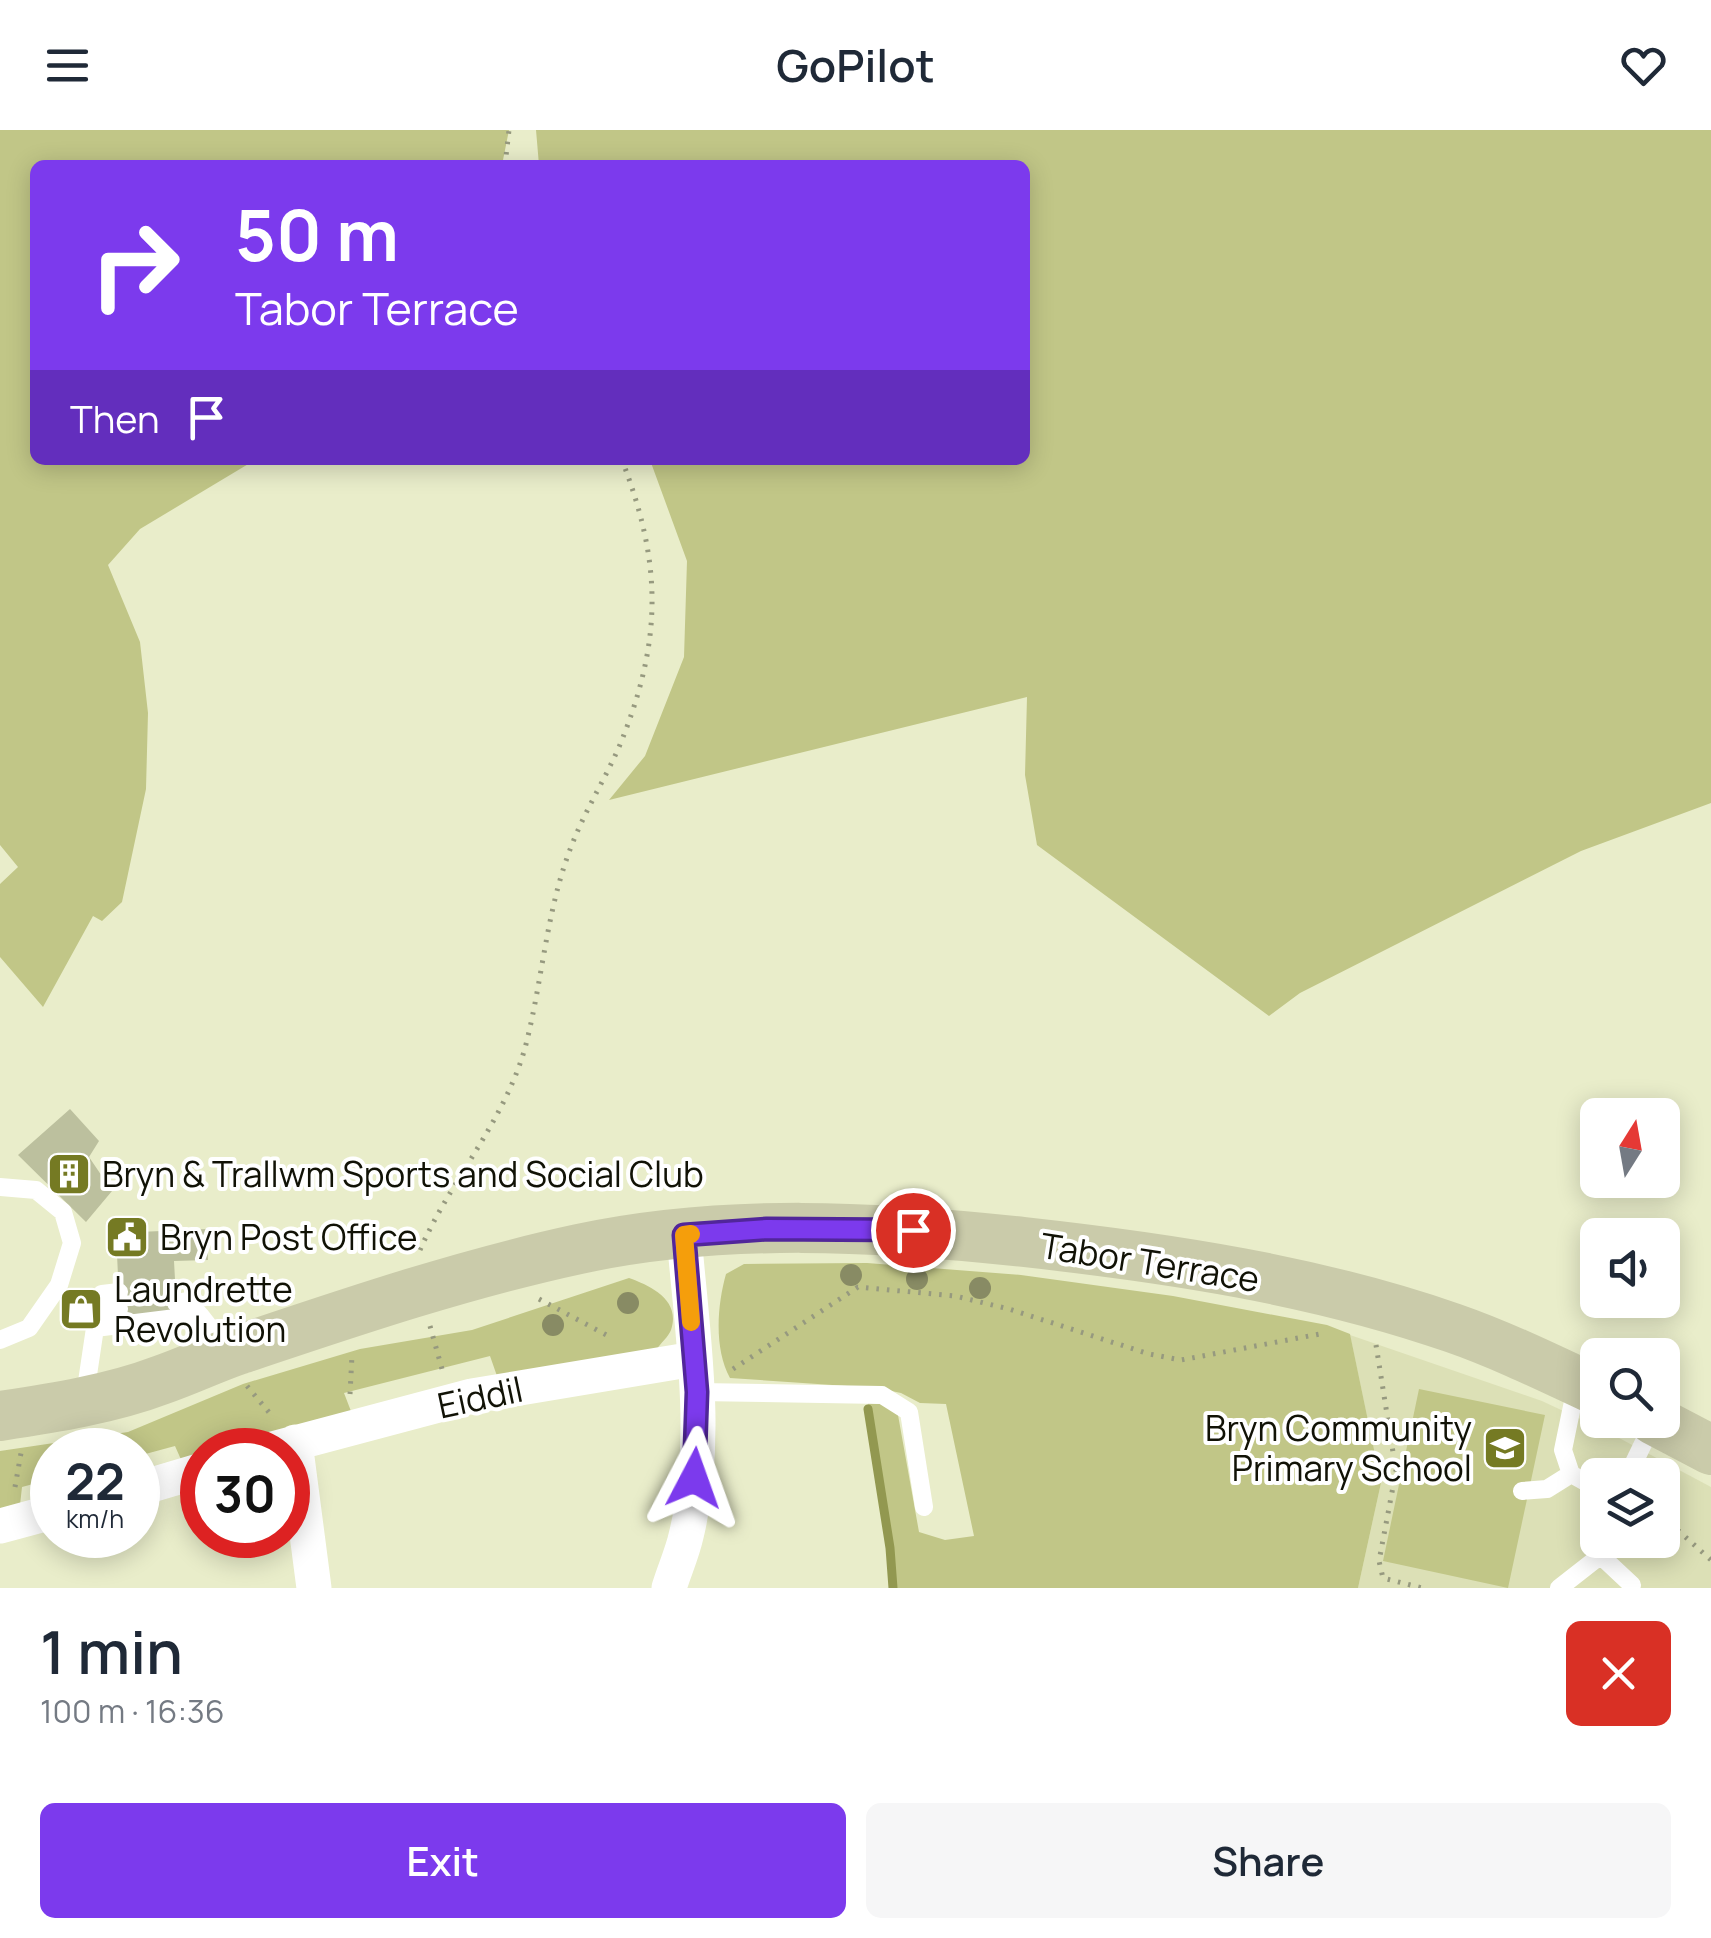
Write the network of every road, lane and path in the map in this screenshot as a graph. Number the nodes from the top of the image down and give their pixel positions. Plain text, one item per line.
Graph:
1 (509, 130) edge
2 (506, 160) edge
3 (624, 465) edge
4 (0, 1187) edge
5 (684, 1235) junction
6 (526, 1263) junction
7 (415, 1291) junction
8 (119, 1301) dead end
9 (1366, 1301) junction
10 (193, 1312) junction
11 (347, 1314) junction
12 (96, 1320) junction
13 (0, 1340) edge
14 (644, 1368) junction
15 (696, 1376) junction
16 (1580, 1383) edge
17 (84, 1400) junction
18 (451, 1402) junction
19 (1580, 1406) edge
20 (14, 1413) edge
21 (362, 1425) junction
22 (271, 1428) edge
23 (1680, 1434) edge
24 (310, 1439) edge
25 (1711, 1450) edge
26 (1571, 1474) junction
27 (1580, 1479) edge
28 (1522, 1491) dead end
29 (924, 1507) dead end
30 (30, 1518) edge
31 (4, 1525) edge
32 (1680, 1532) edge
33 (307, 1558) edge
34 (1597, 1558) edge
35 (1602, 1558) edge
36 (1711, 1560) edge
37 (1632, 1585) dead end
38 (314, 1588) edge
39 (669, 1588) edge
40 (1422, 1588) edge
41 (1559, 1588) edge

1 - 2 path
3 - 7 path
4 - 13 lane
5 - 6 main road, Tabor Terrace
5 - 9 main road, Tabor Terrace
5 - 15 street
6 - 7 main road, Tabor Terrace
6 - 14 path
7 - 11 main road, Tabor Terrace
7 - 18 path
8 - 12 lane
9 - 15 path
9 - 16 main road, Tabor Terrace
9 - 40 path
10 - 11 main road, Tabor Terrace
10 - 12 lane
10 - 17 main road, Tabor Terrace
10 - 22 path
11 - 21 path
12 - 17 lane
14 - 15 street, Eiddil
14 - 18 street, Eiddil
15 - 29 lane
15 - 39 street
17 - 20 main road, Tabor Terrace
18 - 21 street, Eiddil
19 - 26 lane
20 - 31 path
21 - 24 street, Eiddil
23 - 25 main road
26 - 27 lane
26 - 28 lane
30 - 31 street
32 - 36 path
33 - 38 street
34 - 41 lane
35 - 37 lane

